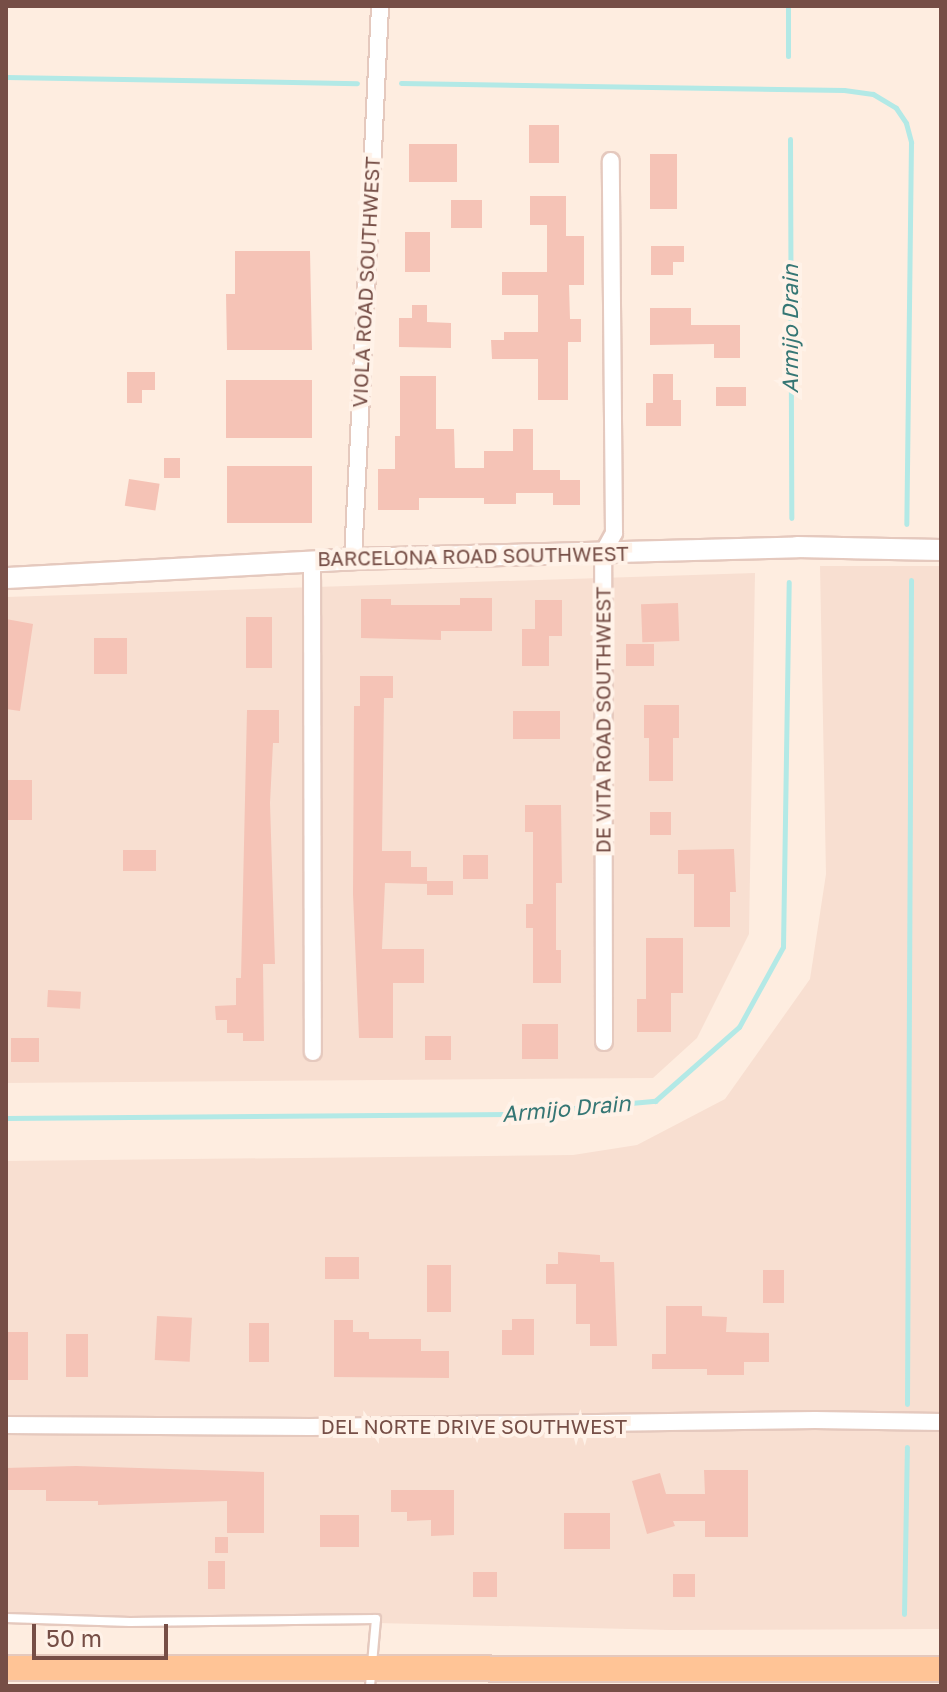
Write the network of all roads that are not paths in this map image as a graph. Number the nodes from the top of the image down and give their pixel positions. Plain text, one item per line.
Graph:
1 (380, 6) edge
2 (611, 161) dead end
3 (941, 550) edge
4 (603, 553) junction
5 (353, 559) junction
6 (312, 560) junction
7 (6, 578) edge
8 (604, 1042) dead end
9 (313, 1052) dead end
10 (941, 1422) edge
11 (6, 1425) edge
12 (6, 1618) edge
13 (6, 1668) edge
14 (941, 1669) edge
15 (370, 1678) edge

1 - 5 street, VIOLA ROAD SOUTHWEST
2 - 4 street, DE VITA ROAD SOUTHWEST
3 - 4 street, BARCELONA ROAD SOUTHWEST
4 - 5 street, BARCELONA ROAD SOUTHWEST
4 - 8 street, DE VITA ROAD SOUTHWEST
5 - 6 street, BARCELONA ROAD SOUTHWEST
6 - 7 street, BARCELONA ROAD SOUTHWEST
6 - 9 street
10 - 11 street, DEL NORTE DRIVE SOUTHWEST
12 - 15 lane
13 - 15 main road
14 - 15 main road

